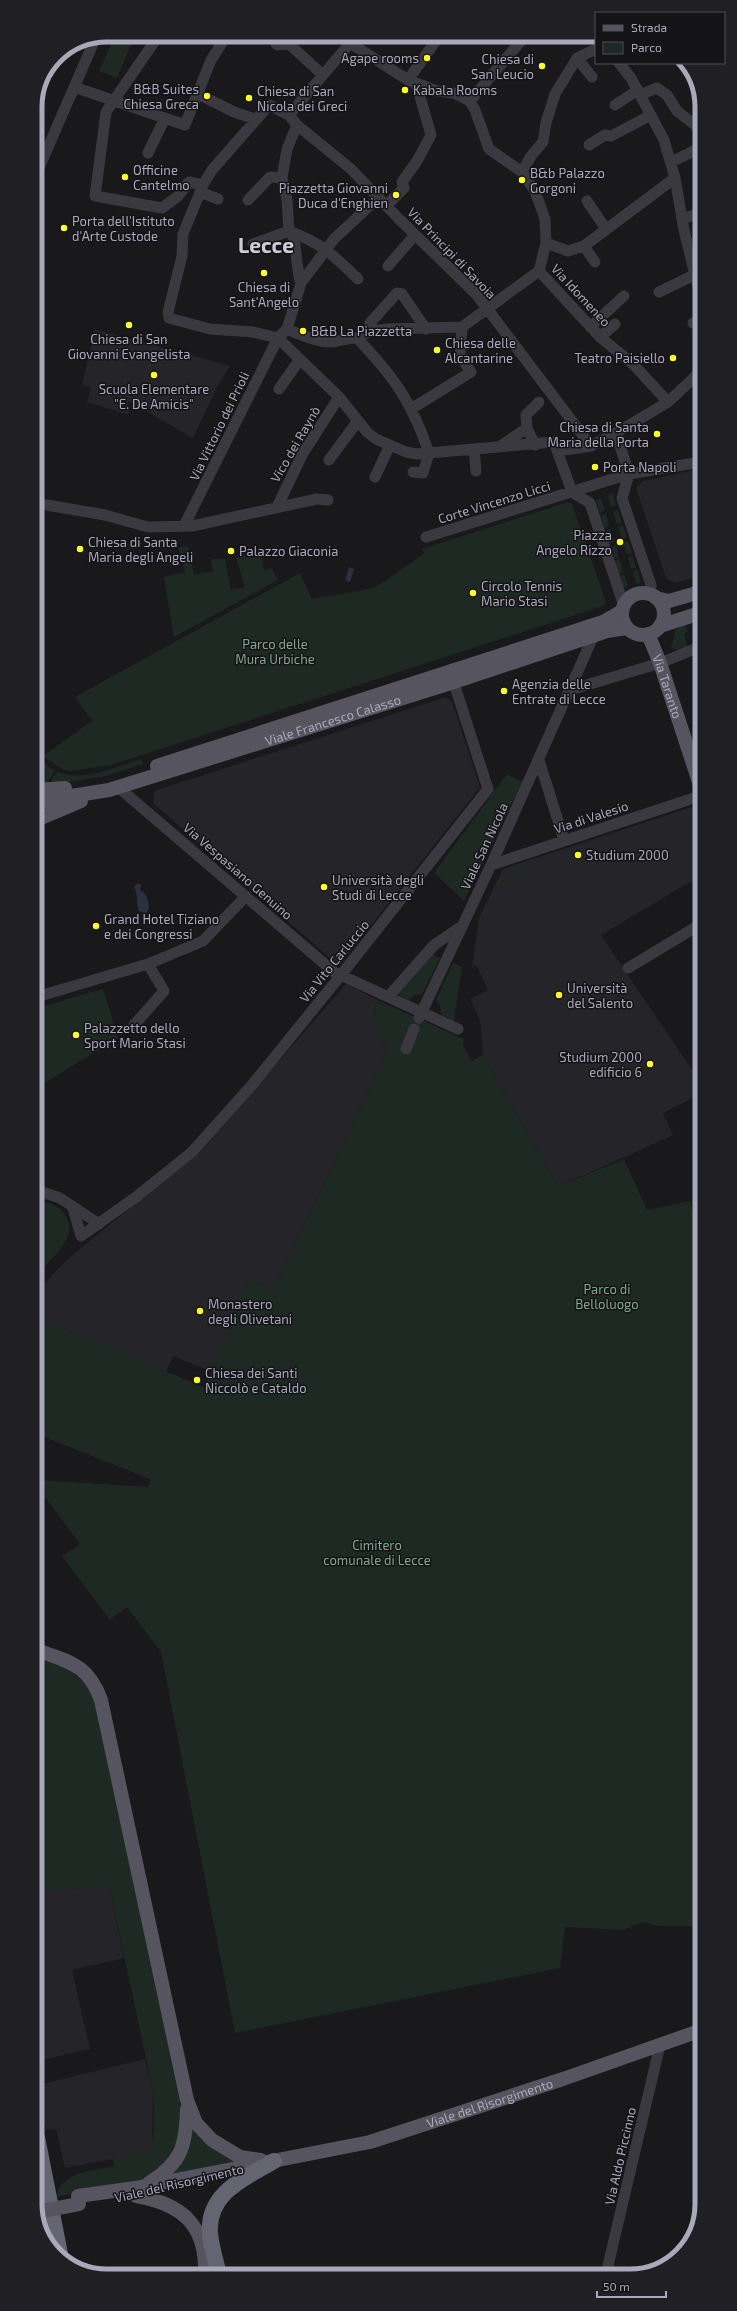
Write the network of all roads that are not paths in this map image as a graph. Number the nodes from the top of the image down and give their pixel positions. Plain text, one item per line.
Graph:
1 (154, 42) edge
2 (223, 42) edge
3 (275, 42) dead end
4 (284, 42) edge
5 (290, 42) edge
6 (351, 42) edge
7 (358, 42) edge
8 (436, 42) edge
9 (520, 42) edge
10 (93, 44) edge
11 (595, 49) edge
12 (577, 58) junction
13 (620, 64) edge
14 (323, 75) junction
15 (592, 77) dead end
16 (412, 81) junction
17 (74, 87) junction
18 (196, 93) junction
19 (639, 93) junction
20 (113, 101) junction
21 (470, 101) junction
22 (615, 105) dead end
23 (289, 115) junction
24 (651, 115) junction
25 (165, 118) junction
26 (254, 122) junction
27 (297, 125) junction
28 (695, 125) edge
29 (589, 145) dead end
30 (695, 150) edge
31 (148, 153) dead end
32 (42, 161) edge
33 (671, 162) junction
34 (522, 172) junction
35 (282, 178) junction
36 (675, 178) junction
37 (199, 193) junction
38 (379, 197) junction
39 (218, 199) dead end
40 (248, 200) dead end
41 (587, 201) dead end
42 (386, 206) junction
43 (695, 215) edge
44 (682, 219) junction
45 (606, 229) junction
46 (289, 232) junction
47 (416, 235) junction
48 (546, 243) junction
49 (254, 244) dead end
50 (584, 246) junction
51 (326, 249) junction
52 (595, 262) dead end
53 (388, 266) dead end
54 (539, 271) junction
55 (694, 275) junction
56 (695, 278) edge
57 (358, 279) dead end
58 (301, 283) junction
59 (659, 292) dead end
60 (624, 296) dead end
61 (487, 308) junction
62 (615, 324) dead end
63 (462, 327) junction
64 (590, 327) junction
65 (287, 329) junction
66 (426, 329) junction
67 (370, 331) junction
68 (600, 337) junction
69 (278, 338) junction
70 (358, 338) junction
71 (300, 359) junction
72 (695, 377) edge
73 (279, 389) dead end
74 (339, 397) junction
75 (539, 402) dead end
76 (668, 402) junction
77 (411, 409) junction
78 (357, 422) junction
79 (527, 428) junction
80 (616, 433) junction
81 (390, 445) junction
82 (535, 445) junction
83 (591, 446) junction
84 (498, 447) junction
85 (474, 449) junction
86 (558, 451) junction
87 (429, 453) junction
88 (329, 460) dead end
89 (695, 463) edge
90 (476, 471) dead end
91 (413, 472) dead end
92 (629, 474) junction
93 (375, 477) dead end
94 (601, 483) junction
95 (572, 492) junction
96 (622, 498) junction
97 (328, 500) dead end
98 (590, 503) junction
99 (42, 504) edge
100 (277, 507) junction
101 (184, 526) junction
102 (426, 538) dead end
103 (695, 593) edge
104 (653, 596) junction
105 (623, 608) junction
106 (695, 615) edge
107 (660, 626) junction
108 (627, 628) junction
109 (648, 634) junction
110 (594, 636) junction
111 (695, 649) edge
112 (660, 663) junction
113 (452, 677) junction
114 (570, 690) junction
115 (539, 760) junction
116 (695, 770) edge
117 (114, 789) junction
118 (42, 790) edge
119 (695, 798) edge
120 (42, 802) edge
121 (42, 817) edge
122 (564, 840) junction
123 (491, 865) junction
124 (246, 896) junction
125 (462, 926) junction
126 (695, 927) edge
127 (148, 964) junction
128 (628, 968) dead end
129 (341, 975) junction
130 (42, 995) edge
131 (388, 997) junction
132 (418, 1020) junction
133 (134, 1025) dead end
134 (458, 1029) dead end
135 (406, 1048) dead end
136 (42, 1195) edge
137 (73, 1208) junction
138 (99, 1224) junction
139 (42, 1654) edge
140 (695, 2032) edge
141 (660, 2045) junction
142 (187, 2100) junction
143 (274, 2161) junction
144 (42, 2182) edge
145 (135, 2192) junction
146 (79, 2200) junction
147 (42, 2203) edge
148 (43, 2210) edge
149 (47, 2226) edge
150 (53, 2240) edge
151 (56, 2245) edge
152 (205, 2269) edge
153 (218, 2269) edge
154 (607, 2269) edge

1 - 20 street
2 - 18 street
3 - 4 street
5 - 14 street
6 - 14 street
7 - 16 street
8 - 16 street
9 - 21 street
10 - 17 street
11 - 12 street
12 - 15 street
12 - 34 street
13 - 19 street
14 - 23 street
16 - 21 street
16 - 42 street
17 - 20 street
17 - 32 street
18 - 25 street
18 - 26 street
19 - 22 street
19 - 24 street
19 - 28 street
20 - 25 street
20 - 37 street
21 - 34 street, Via Idomeneo
23 - 26 street
23 - 27 street, Via Principi di Savoia
24 - 29 street
24 - 33 street
25 - 31 street
26 - 37 street
27 - 35 street
27 - 38 street, Via Principi di Savoia
30 - 33 street
33 - 36 street
34 - 48 street, Via Idomeneo
35 - 40 street
35 - 46 street
36 - 44 street
36 - 45 street
37 - 39 street
37 - 69 street
38 - 42 street, Via Principi di Savoia
38 - 51 street
41 - 45 street
42 - 47 street, Via Principi di Savoia
43 - 44 street
44 - 55 street
45 - 50 street
46 - 49 street
46 - 51 street
46 - 58 street
47 - 53 street
47 - 61 street, Via Principi di Savoia
48 - 50 street
48 - 54 street, Via Idomeneo
50 - 52 street
51 - 57 street
51 - 58 street
54 - 61 street
54 - 64 street, Via Idomeneo
55 - 56 street
55 - 59 street
58 - 65 street
60 - 64 street
61 - 63 street
61 - 83 street, Via Principi di Savoia
62 - 68 street
63 - 66 street
63 - 77 street
64 - 68 street, Via Idomeneo
65 - 69 street, Via Vittorio dei Prioli
65 - 70 street
66 - 67 street
66 - 67 street
67 - 70 street
68 - 76 street, Via Idomeneo
69 - 71 street
69 - 101 street, Via Vittorio dei Prioli
70 - 77 street
71 - 73 street
71 - 74 street
72 - 76 street
74 - 78 street
74 - 100 street, Vico dei Raynò
75 - 79 street
76 - 80 street
77 - 87 street
78 - 81 street
78 - 88 street
79 - 82 street
79 - 84 street
80 - 83 street
80 - 92 street
81 - 87 street
81 - 93 street
82 - 84 street
82 - 86 street
83 - 86 street
84 - 85 street
85 - 87 street
85 - 90 street
86 - 95 street
87 - 91 street
89 - 92 street
92 - 94 street
92 - 96 street
94 - 95 street
94 - 96 street
94 - 98 street
95 - 98 street
95 - 102 street, Corte Vincenzo Licci
96 - 104 street
97 - 100 street
98 - 105 street
99 - 101 street
100 - 101 street
103 - 104 main road
104 - 105 main road
104 - 107 main road
105 - 108 main road
105 - 113 main road, Viale Francesco Calasso
106 - 107 main road
107 - 109 main road
108 - 109 main road
108 - 110 main road, Viale Francesco Calasso
109 - 112 main road, Via Taranto
110 - 113 main road, Viale Francesco Calasso
110 - 114 street, Viale San Nicola
111 - 112 street
112 - 114 street
112 - 116 main road, Via Taranto
113 - 117 main road, Viale Francesco Calasso
113 - 118 main road, Viale Francesco Calasso
113 - 129 street, Via Vito Carluccio
114 - 115 street, Viale San Nicola
115 - 122 street
115 - 123 street, Viale San Nicola
117 - 120 main road, Viale Francesco Calasso
117 - 121 main road
117 - 124 street, Via Vespasiano Genuino
119 - 122 street, Via di Valesio
122 - 123 street, Via di Valesio
123 - 125 street, Viale San Nicola
124 - 127 street
124 - 129 street, Via Vespasiano Genuino
125 - 131 street
125 - 132 street, Viale San Nicola
126 - 128 street
127 - 130 street
127 - 133 street
129 - 131 street
129 - 138 street, Via Vito Carluccio
131 - 132 street
132 - 134 street
132 - 135 street, Viale San Nicola
136 - 137 street
137 - 138 street
137 - 138 street, Via Vito Carluccio
139 - 142 main road
140 - 141 main road, Viale del Risorgimento
141 - 143 main road, Viale del Risorgimento
141 - 154 street, Via Aldo Piccinno
142 - 143 main road
142 - 145 main road
143 - 145 main road, Viale del Risorgimento
143 - 153 highway
144 - 149 highway
145 - 146 main road, Viale del Risorgimento
145 - 152 main road
146 - 147 main road, Viale del Risorgimento
146 - 148 main road, Viale del Risorgimento, bridge
149 - 150 highway
149 - 151 main road

